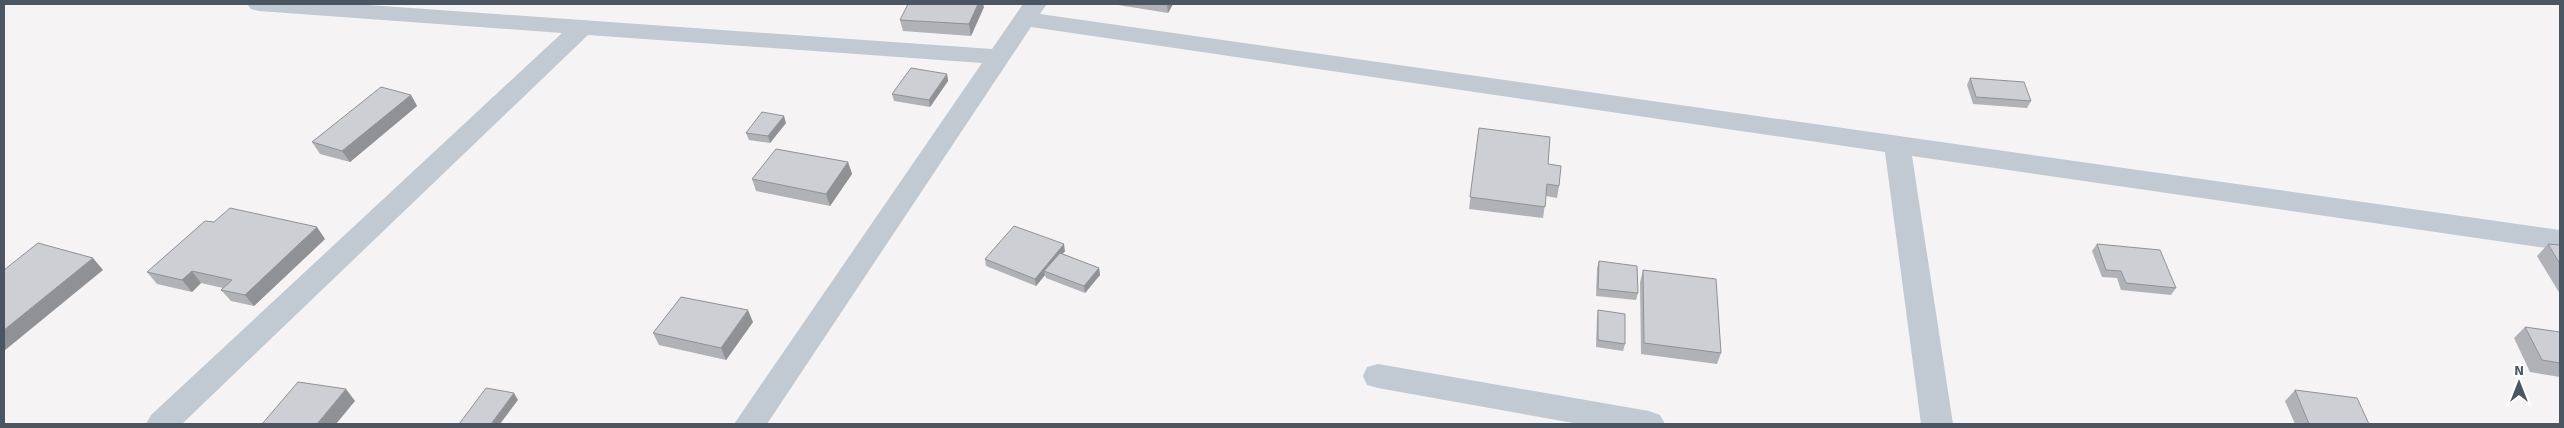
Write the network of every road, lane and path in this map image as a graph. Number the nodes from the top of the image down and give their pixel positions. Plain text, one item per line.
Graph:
1 (259, 4) edge
2 (1030, 11) edge
3 (582, 27) junction
4 (1000, 58) junction
5 (1897, 146) junction
6 (2560, 240) edge
7 (1378, 376) dead end
8 (162, 424) edge
9 (750, 424) edge
10 (1649, 424) edge
11 (1937, 424) edge

1 - 3 street
2 - 4 street
2 - 5 street
3 - 4 street
3 - 8 street
4 - 9 street
5 - 6 street
5 - 11 street
7 - 10 street

